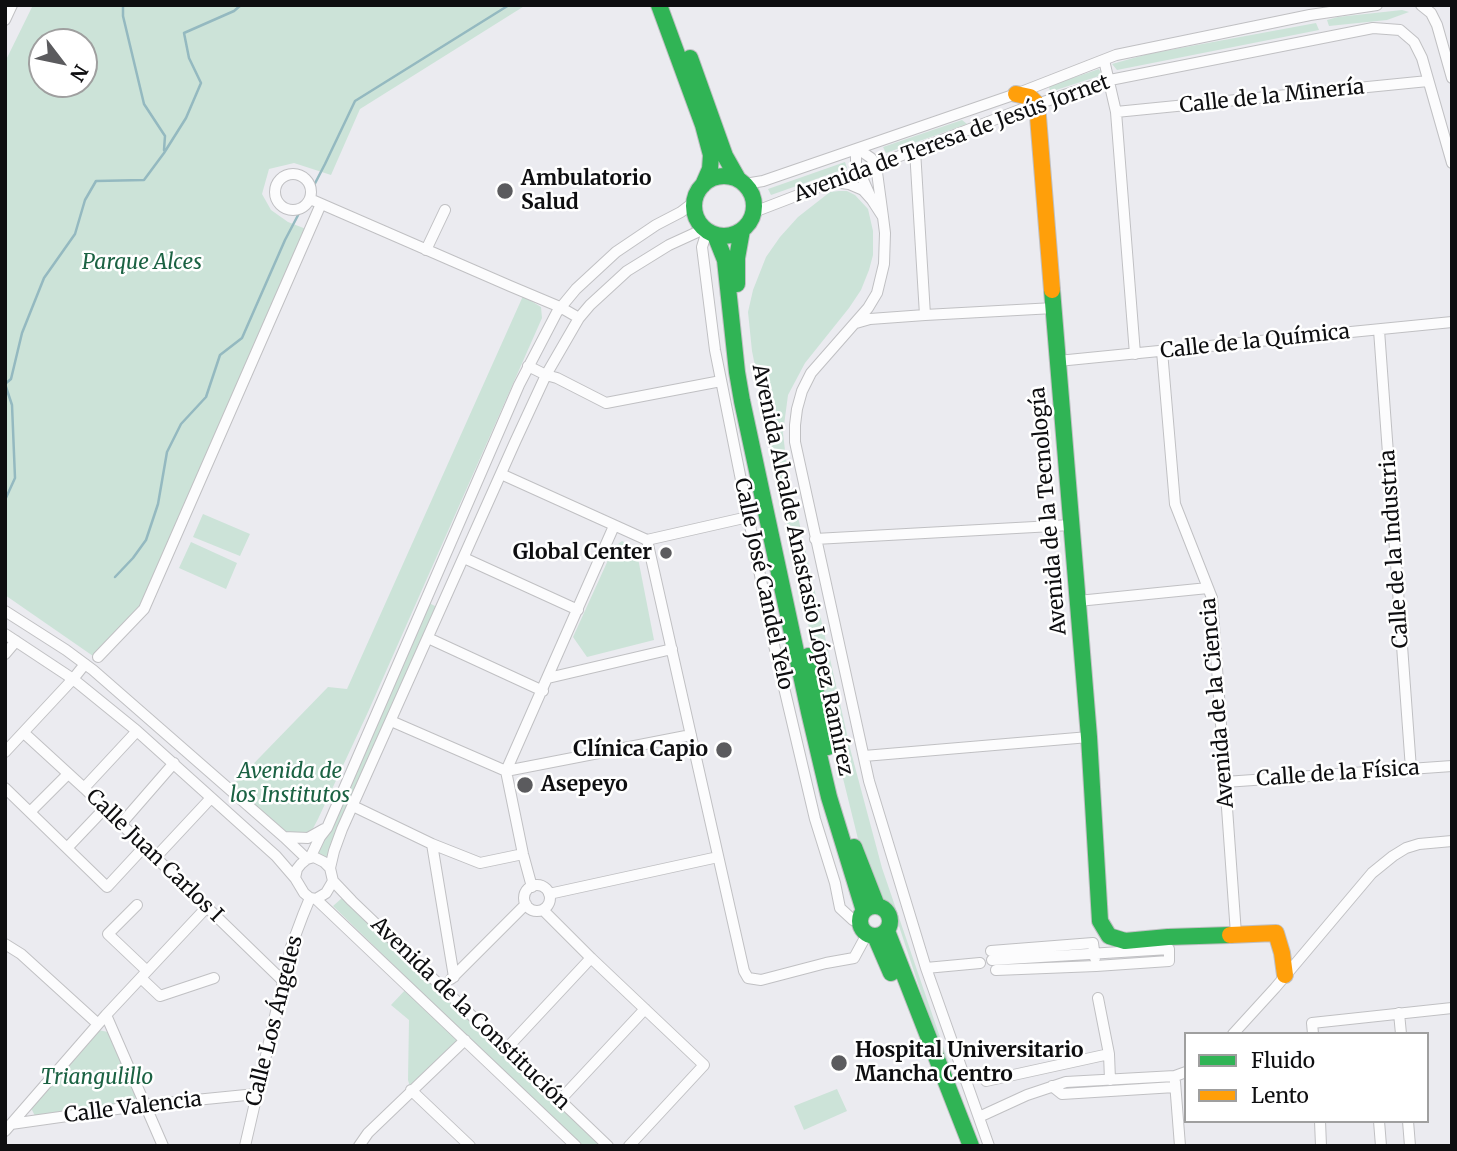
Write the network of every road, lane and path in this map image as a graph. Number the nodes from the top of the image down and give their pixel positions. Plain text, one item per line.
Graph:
1 (12, 5) edge
2 (659, 5) edge
3 (670, 5) edge
4 (1377, 5) edge
5 (1421, 5) edge
6 (5, 20) edge
7 (1104, 60) junction
8 (1452, 78) edge
9 (1110, 80) junction
10 (1428, 81) junction
11 (1016, 94) junction
12 (1037, 104) junction
13 (1116, 112) junction
14 (858, 149) junction
15 (915, 150) junction
16 (1452, 163) edge
17 (876, 165) junction
18 (860, 171) junction
19 (741, 181) junction
20 (831, 182) junction
21 (703, 184) junction
22 (872, 200) junction
23 (694, 202) junction
24 (445, 210) dead end
25 (754, 212) junction
26 (883, 217) junction
27 (743, 230) junction
28 (709, 232) junction
29 (426, 250) junction
30 (561, 307) junction
31 (1054, 308) junction
32 (925, 315) junction
33 (579, 318) junction
34 (1452, 322) edge
35 (856, 323) junction
36 (1379, 330) junction
37 (1163, 351) junction
38 (1135, 354) junction
39 (1058, 361) junction
40 (528, 366) junction
41 (546, 375) junction
42 (720, 381) junction
43 (501, 474) junction
44 (748, 517) junction
45 (1071, 525) junction
46 (614, 526) junction
47 (815, 539) junction
48 (647, 540) junction
49 (464, 558) junction
50 (1208, 588) junction
51 (425, 601) junction
52 (1077, 601) junction
53 (441, 609) junction
54 (578, 610) junction
55 (5, 611) edge
56 (5, 634) edge
57 (428, 638) junction
58 (16, 641) junction
59 (671, 649) junction
60 (5, 654) edge
61 (98, 657) dead end
62 (85, 664) junction
63 (548, 678) junction
64 (74, 679) junction
65 (543, 691) junction
66 (391, 721) junction
67 (137, 731) junction
68 (24, 733) junction
69 (691, 735) junction
70 (1088, 737) junction
71 (5, 752) edge
72 (864, 756) junction
73 (174, 763) junction
74 (1452, 766) edge
75 (1411, 769) junction
76 (506, 771) junction
77 (68, 774) junction
78 (1225, 782) junction
79 (5, 788) edge
80 (84, 788) junction
81 (211, 798) junction
82 (353, 806) junction
83 (105, 808) junction
84 (30, 812) junction
85 (121, 824) junction
86 (327, 828) junction
87 (284, 837) junction
88 (1452, 841) edge
89 (432, 844) junction
90 (144, 847) junction
91 (67, 848) junction
92 (523, 854) junction
93 (718, 857) junction
94 (155, 858) junction
95 (308, 858) junction
96 (330, 868) junction
97 (295, 878) junction
98 (333, 881) junction
99 (532, 887) junction
100 (549, 894) junction
101 (313, 898) junction
102 (526, 904) junction
103 (137, 905) dead end
104 (207, 907) junction
105 (543, 910) junction
106 (867, 911) junction
107 (876, 934) junction
108 (1236, 934) junction
109 (5, 944) edge
110 (1094, 953) junction
111 (591, 958) junction
112 (990, 961) junction
113 (1096, 966) junction
114 (926, 968) junction
115 (144, 974) junction
116 (1285, 975) junction
117 (454, 976) junction
118 (214, 978) dead end
119 (283, 981) junction
120 (443, 989) junction
121 (1098, 998) dead end
122 (1452, 1008) edge
123 (645, 1009) junction
124 (1399, 1013) junction
125 (106, 1015) junction
126 (98, 1024) junction
127 (1312, 1028) edge
128 (1235, 1032) edge
129 (1401, 1032) edge
130 (465, 1040) junction
131 (507, 1048) junction
132 (1109, 1054) junction
133 (1179, 1079) edge
134 (1110, 1080) junction
135 (986, 1081) dead end
136 (1052, 1086) junction
137 (411, 1090) junction
138 (256, 1094) junction
139 (561, 1100) junction
140 (145, 1105) junction
141 (979, 1117) junction
142 (1320, 1123) edge
143 (1379, 1123) edge
144 (1408, 1123) edge
145 (8, 1127) edge
146 (163, 1146) edge
147 (245, 1146) edge
148 (359, 1146) edge
149 (470, 1146) edge
150 (576, 1146) edge
151 (608, 1146) edge
152 (629, 1146) edge
153 (960, 1146) edge
154 (971, 1146) edge
155 (989, 1146) edge
156 (1180, 1146) edge
157 (1321, 1146) edge
158 (1381, 1146) edge
159 (1410, 1146) edge

1 - 6 street
2 - 21 street
3 - 19 street
4 - 7 street, Avenida de Teresa de Jesús Jornet
5 - 8 street
7 - 9 street
7 - 11 street, Avenida de Teresa de Jesús Jornet
9 - 10 street, Avenida de Teresa de Jesús Jornet
9 - 12 street, Avenida de Teresa de Jesús Jornet
9 - 13 street
10 - 13 street, Calle de la Minería
10 - 16 street
11 - 12 street
11 - 14 street, Avenida de Teresa de Jesús Jornet
12 - 15 street, Avenida de Teresa de Jesús Jornet
12 - 31 street, Avenida de la Tecnología
13 - 38 street
14 - 17 street
14 - 18 street
14 - 19 street, Avenida de Teresa de Jesús Jornet
15 - 17 street, Avenida de Teresa de Jesús Jornet
15 - 32 street
17 - 18 street, Avenida de Teresa de Jesús Jornet
17 - 26 street
18 - 20 street, Avenida de Teresa de Jesús Jornet
18 - 22 street
19 - 21 street
19 - 25 street
20 - 22 street
20 - 25 street, Avenida de Teresa de Jesús Jornet
21 - 23 street
22 - 26 street
23 - 28 street
23 - 30 street
24 - 29 street
25 - 27 street
26 - 35 street
27 - 28 street
27 - 106 street, Avenida Alcalde Anastasio López Ramírez
28 - 33 street
28 - 42 street, Calle José Candel Yelo
28 - 106 street, Avenida Alcalde Anastasio López Ramírez
29 - 30 street
29 - 61 street
30 - 33 street
30 - 40 street
31 - 32 street
31 - 39 street, Avenida de la Tecnología
32 - 35 street
33 - 41 street
34 - 36 street, Calle de la Química
35 - 47 street
36 - 37 street, Calle de la Química
36 - 75 street, Calle de la Industria
37 - 38 street, Calle de la Química
37 - 50 street, Avenida de la Ciencia
38 - 39 street, Calle de la Química
39 - 45 street, Avenida de la Tecnología
40 - 41 street
40 - 51 street
41 - 42 street
41 - 43 street
42 - 44 street, Calle José Candel Yelo
43 - 46 street
43 - 49 street
44 - 48 street
44 - 106 street, Calle José Candel Yelo
45 - 47 street
45 - 52 street, Avenida de la Tecnología
46 - 48 street
46 - 54 street
47 - 72 street
48 - 59 street
49 - 53 street
49 - 54 street
50 - 52 street
50 - 78 street, Avenida de la Ciencia
51 - 53 street
51 - 86 street
52 - 70 street, Avenida de la Tecnología
53 - 57 street
54 - 63 street
55 - 62 street
56 - 58 street
57 - 65 street
57 - 66 street
58 - 60 street
58 - 64 street
59 - 63 street
59 - 69 street
62 - 64 street
62 - 87 street
63 - 65 street
64 - 67 street
64 - 68 street
65 - 76 street
66 - 76 street
66 - 82 street
67 - 73 street
67 - 80 street
68 - 71 street
68 - 77 street, Calle Juan Carlos I
69 - 76 street
69 - 93 street
70 - 72 street
70 - 108 street, Avenida de la Tecnología
72 - 114 street
73 - 81 street
73 - 85 street
74 - 75 street, Calle de la Física
75 - 78 street, Calle de la Física
76 - 92 street
77 - 80 street, Calle Juan Carlos I
77 - 84 street
78 - 108 street, Avenida de la Ciencia
79 - 84 street
80 - 83 street, Calle Juan Carlos I
81 - 94 street
81 - 97 street
82 - 89 street
82 - 96 street
83 - 85 street, Calle Juan Carlos I
83 - 91 street
84 - 91 street
85 - 90 street, Calle Juan Carlos I
86 - 87 street
86 - 95 street
87 - 95 street
88 - 116 street
89 - 92 street
89 - 117 street
90 - 91 street
90 - 94 street, Calle Juan Carlos I
92 - 99 street
93 - 100 street
93 - 107 street
94 - 104 street, Calle Juan Carlos I
95 - 96 street
95 - 97 street
96 - 98 street
97 - 101 street
98 - 101 street
98 - 120 street, Avenida de la Constitución
99 - 100 street
99 - 102 street
100 - 105 street
101 - 119 street, Calle Los Ángeles
101 - 130 street, Avenida de la Constitución
102 - 105 street
102 - 117 street
103 - 115 street
104 - 115 street
104 - 119 street, Calle Juan Carlos I
105 - 111 street
106 - 107 street
106 - 107 street
107 - 153 street
107 - 154 street
108 - 116 street
109 - 126 street
110 - 112 street
110 - 113 street
110 - 113 street
111 - 123 street
111 - 131 street
112 - 113 street
112 - 114 street
114 - 141 street
115 - 118 street
115 - 125 street
116 - 128 street
117 - 120 street
119 - 138 street, Calle Los Ángeles
120 - 131 street, Avenida de la Constitución
121 - 132 street
122 - 124 street
123 - 139 street
123 - 152 street
124 - 127 street
124 - 129 street
125 - 126 street
125 - 140 street
126 - 145 street
130 - 137 street
130 - 150 street, Avenida de la Constitución
131 - 139 street, Avenida de la Constitución
132 - 134 street
132 - 135 street
133 - 134 street
133 - 136 street
133 - 156 street
134 - 136 street
136 - 141 street
137 - 148 street
137 - 149 street
138 - 140 street, Calle Valencia
138 - 147 street, Calle Los Ángeles
139 - 151 street, Avenida de la Constitución
140 - 145 street, Calle Valencia
140 - 146 street
141 - 155 street
142 - 157 street
143 - 158 street
144 - 159 street

